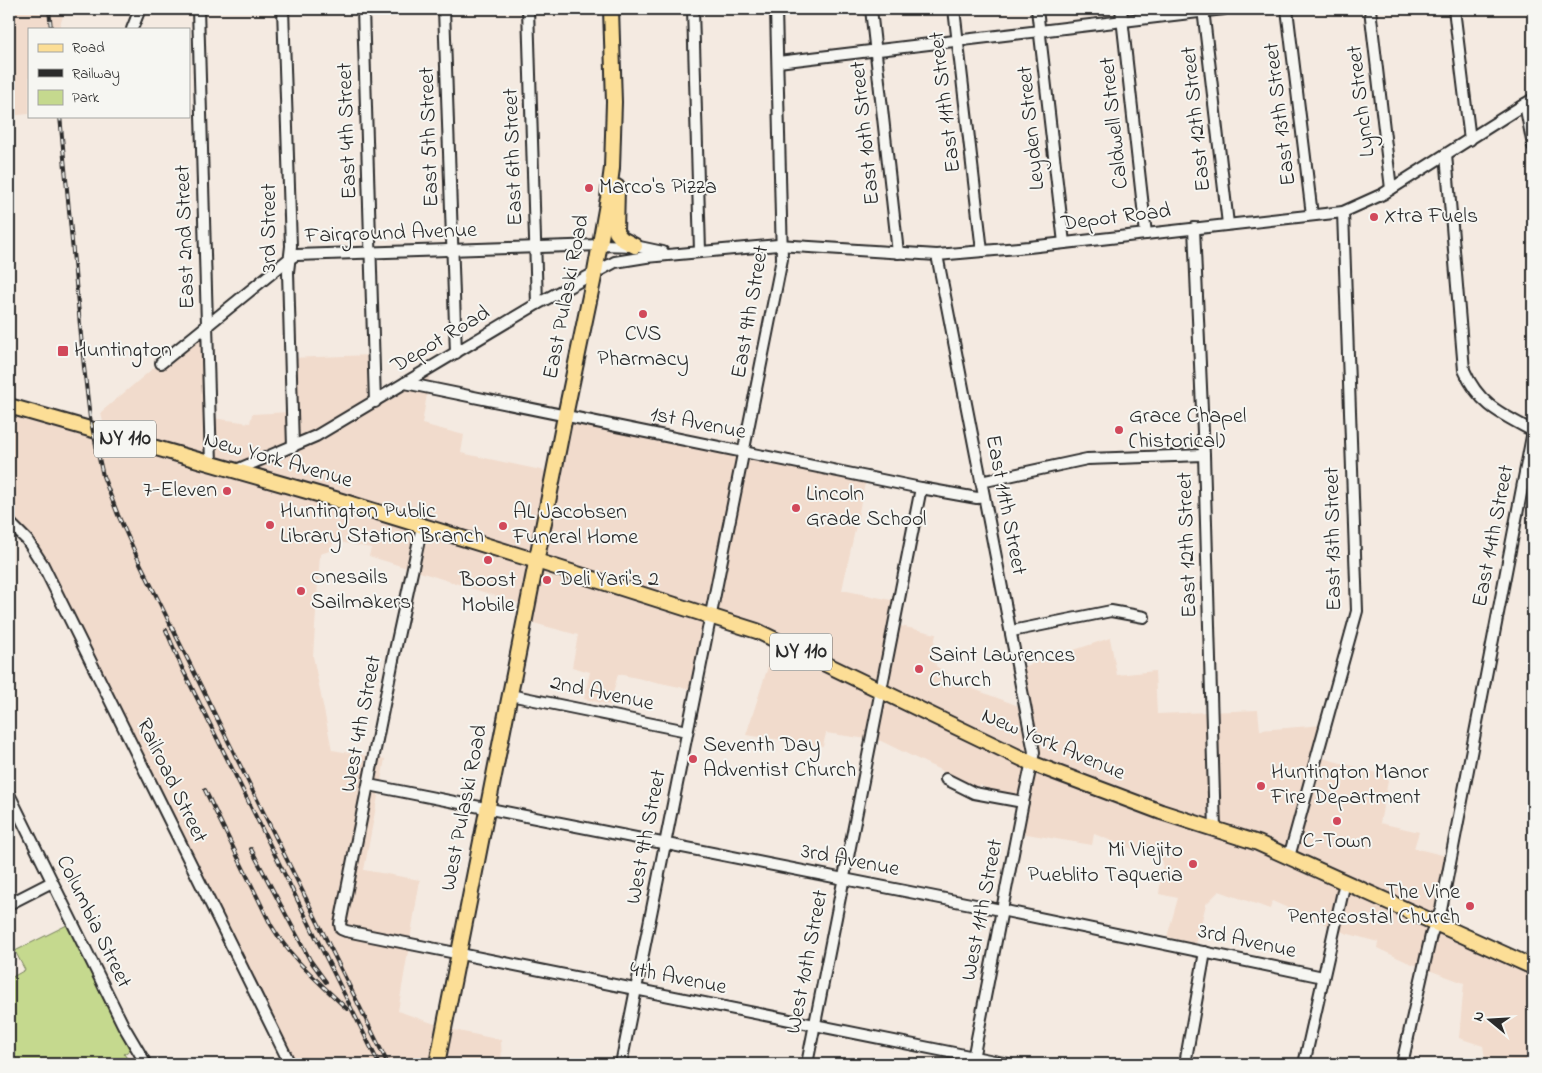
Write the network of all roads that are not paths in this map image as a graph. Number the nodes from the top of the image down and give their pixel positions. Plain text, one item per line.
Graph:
1 (140, 9) edge
2 (198, 9) edge
3 (283, 9) edge
4 (363, 9) edge
5 (444, 9) edge
6 (528, 9) edge
7 (611, 9) edge
8 (693, 9) edge
9 (776, 9) edge
10 (870, 9) edge
11 (954, 9) edge
12 (1037, 9) edge
13 (1121, 9) edge
14 (1224, 9) edge
15 (1287, 9) edge
16 (1370, 9) edge
17 (1454, 9) edge
18 (1204, 10) edge
19 (1123, 21) junction
20 (132, 28) edge
21 (1040, 31) junction
22 (958, 41) junction
23 (876, 51) junction
24 (778, 62) junction
25 (1529, 102) edge
26 (1470, 140) junction
27 (1533, 146) edge
28 (1446, 154) junction
29 (611, 176) junction
30 (1391, 189) junction
31 (1343, 212) junction
32 (1312, 215) junction
33 (1228, 224) junction
34 (1194, 228) junction
35 (1146, 234) junction
36 (1064, 243) junction
37 (600, 245) junction
38 (782, 245) junction
39 (635, 246) junction
40 (536, 248) junction
41 (453, 251) junction
42 (700, 251) junction
43 (982, 252) junction
44 (371, 253) junction
45 (898, 253) junction
46 (671, 254) junction
47 (937, 255) junction
48 (289, 259) junction
49 (595, 272) junction
50 (537, 304) junction
51 (208, 325) junction
52 (456, 353) junction
53 (161, 364) dead end
54 (405, 383) junction
55 (375, 402) junction
56 (9, 406) edge
57 (565, 416) junction
58 (1533, 431) edge
59 (293, 447) junction
60 (745, 452) junction
61 (1204, 455) junction
62 (211, 464) junction
63 (234, 471) junction
64 (981, 482) junction
65 (921, 488) junction
66 (984, 496) junction
67 (9, 522) edge
68 (422, 526) junction
69 (18, 530) junction
70 (9, 538) edge
71 (537, 561) junction
72 (710, 617) junction
73 (1144, 617) dead end
74 (1012, 631) junction
75 (882, 691) junction
76 (510, 695) junction
77 (687, 731) junction
78 (1031, 763) junction
79 (946, 779) dead end
80 (369, 785) junction
81 (9, 794) edge
82 (1022, 802) junction
83 (488, 809) junction
84 (1215, 830) junction
85 (665, 844) junction
86 (1288, 857) junction
87 (844, 879) junction
88 (52, 882) junction
89 (1345, 882) junction
90 (9, 904) edge
91 (1001, 910) junction
92 (1436, 923) junction
93 (341, 929) joint
94 (1205, 952) junction
95 (458, 954) junction
96 (1533, 967) edge
97 (1324, 977) junction
98 (636, 990) junction
99 (814, 1026) junction
100 (973, 1061) edge
101 (146, 1064) edge
102 (290, 1064) edge
103 (437, 1064) edge
104 (621, 1064) edge
105 (806, 1064) edge
106 (1009, 1064) edge
107 (1185, 1064) edge
108 (1304, 1064) edge
109 (1402, 1064) edge

1 - 20 street
2 - 51 street, East 2nd Street
3 - 48 street, 3rd Street
4 - 44 street, East 4th Street
5 - 41 street, East 5th Street
6 - 40 street, East 6th Street
7 - 29 main road, East Pulaski Road
8 - 42 street
9 - 24 street, East 9th Street
10 - 23 street, East 10th Street
11 - 22 street, East 11th Street
12 - 21 street, Leyden Street
13 - 19 street, Caldwell Street
14 - 18 street
15 - 32 street, East 13th Street
16 - 30 street, Lynch Street
17 - 26 street
18 - 19 street
18 - 33 street, East 12th Street
19 - 21 street
19 - 35 street, Caldwell Street
21 - 22 street
21 - 36 street, Leyden Street
22 - 23 street
22 - 43 street, East 11th Street
23 - 24 street
23 - 45 street, East 10th Street
24 - 38 street, East 9th Street
25 - 26 street, Depot Road
25 - 27 street
26 - 28 street, Depot Road
28 - 30 street, Depot Road
28 - 58 street, East 14th Street
29 - 37 main road, East Pulaski Road
29 - 39 main road
30 - 31 street, Depot Road
31 - 32 street, Depot Road
31 - 86 street, East 13th Street
32 - 33 street, Depot Road
33 - 34 street, Depot Road
34 - 35 street, Depot Road
34 - 61 street, East 12th Street
35 - 36 street, Depot Road
36 - 43 street, Depot Road
37 - 39 street, Depot Road
37 - 40 street, Fairground Avenue
37 - 49 main road, East Pulaski Road
38 - 42 street, Depot Road
38 - 45 street, Depot Road
38 - 60 street, East 9th Street
39 - 46 street, Depot Road
40 - 41 street, Fairground Avenue
40 - 50 street, East 6th Street
41 - 44 street, Fairground Avenue
41 - 52 street, East 5th Street
42 - 46 street, Depot Road
43 - 47 street, Depot Road
44 - 48 street, Fairground Avenue
44 - 55 street, East 4th Street
45 - 47 street, Depot Road
46 - 49 street, Depot Road
47 - 64 street, East 11th Street
48 - 51 street, Fairground Avenue
48 - 59 street, 3rd Street
49 - 50 street, Depot Road
49 - 57 main road, East Pulaski Road
50 - 52 street, Depot Road
51 - 53 street, Fairground Avenue
51 - 62 street, East 2nd Street
52 - 54 street, Depot Road
54 - 55 street, Depot Road
54 - 57 street, 1st Avenue
55 - 59 street, Depot Road
56 - 62 main road, New York Avenue / NY 110
57 - 60 street, 1st Avenue
57 - 71 main road, East Pulaski Road
58 - 92 street, East 14th Street
59 - 63 street, Depot Road
60 - 65 street, 1st Avenue
60 - 72 street, East 9th Street
61 - 64 street
61 - 84 street, East 12th Street
62 - 63 main road, New York Avenue / NY 110
63 - 68 main road, New York Avenue / NY 110
64 - 66 street, East 11th Street
65 - 66 street, 1st Avenue
65 - 75 street
66 - 74 street, East 11th Street
67 - 69 street, Railroad Street
68 - 71 main road, New York Avenue / NY 110
68 - 80 street, West 4th Street
69 - 70 street
69 - 102 street, Railroad Street
71 - 72 main road, New York Avenue / NY 110
71 - 76 main road, West Pulaski Road
72 - 75 main road, New York Avenue / NY 110
72 - 77 street, West 9th Street
73 - 74 street
74 - 78 street, East 11th Street
75 - 78 main road, New York Avenue / NY 110
75 - 87 street, West 10th Street
76 - 77 street, 2nd Avenue
76 - 83 main road, West Pulaski Road
77 - 85 street, West 9th Street
78 - 82 street, West 11th Street
78 - 84 main road, New York Avenue / NY 110
79 - 82 street
80 - 83 street, 3rd Avenue
80 - 93 street, West 4th Street
81 - 88 street, Columbia Street
82 - 91 street, West 11th Street
83 - 85 street, 3rd Avenue
83 - 95 main road, West Pulaski Road
84 - 86 main road, New York Avenue / NY 110
85 - 87 street, 3rd Avenue
85 - 98 street, West 9th Street
86 - 89 main road, New York Avenue / NY 110
87 - 91 street, 3rd Avenue
87 - 99 street, West 10th Street
88 - 90 street
88 - 101 street, Columbia Street
89 - 92 main road, New York Avenue / NY 110
89 - 97 street
91 - 94 street, 3rd Avenue
91 - 100 street, West 11th Street
92 - 96 main road, New York Avenue / NY 110
92 - 109 street, East 14th Street
93 - 95 street, 4th Avenue
94 - 97 street, 3rd Avenue
94 - 107 street
95 - 98 street, 4th Avenue
95 - 103 main road, West Pulaski Road
97 - 108 street
98 - 99 street, 4th Avenue
98 - 104 street, West 9th Street
99 - 100 street, 4th Avenue
99 - 105 street, West 10th Street
100 - 106 street, 4th Avenue

